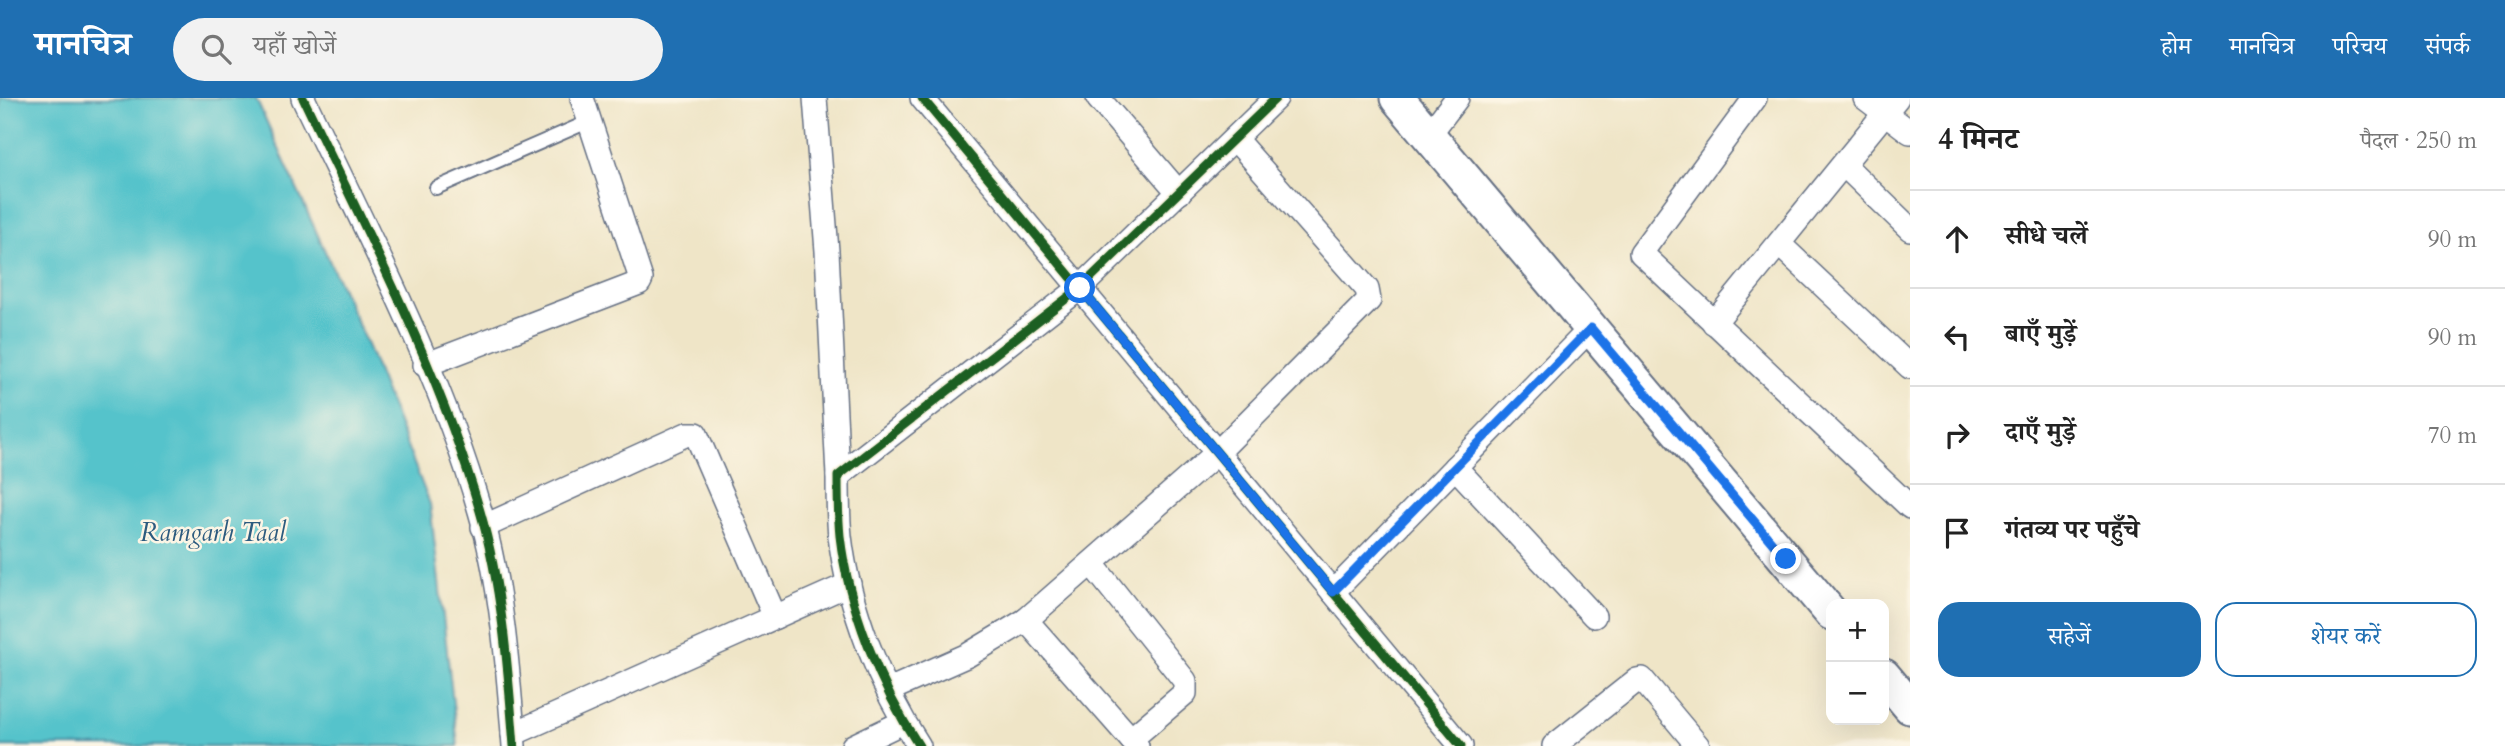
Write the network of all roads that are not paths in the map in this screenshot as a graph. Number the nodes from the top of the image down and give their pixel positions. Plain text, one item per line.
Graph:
1 (303, 98) edge
2 (582, 98) edge
3 (815, 98) edge
4 (922, 98) edge
5 (1098, 98) edge
6 (1276, 98) edge
7 (1396, 98) edge
8 (1457, 98) edge
9 (1755, 98) edge
10 (1865, 98) edge
11 (1891, 105) edge
12 (590, 121) junction
13 (1910, 132) edge
14 (1428, 136) junction
15 (1235, 139) junction
16 (1844, 165) junction
17 (436, 188) dead end
18 (1179, 192) junction
19 (1910, 229) edge
20 (1779, 244) junction
21 (1080, 288) junction
22 (1714, 323) junction
23 (1591, 328) junction
24 (422, 357) junction
25 (1910, 367) edge
26 (1218, 452) junction
27 (1455, 467) junction
28 (838, 476) junction
29 (1910, 508) edge
30 (484, 527) junction
31 (1092, 564) junction
32 (849, 584) junction
33 (1333, 592) junction
34 (1826, 607) edge
35 (1594, 616) dead end
36 (775, 617) junction
37 (1026, 620) junction
38 (1889, 682) edge
39 (888, 690) junction
40 (1910, 707) edge
41 (903, 722) junction
42 (514, 740) edge
43 (1134, 742) edge
44 (853, 746) edge
45 (919, 746) edge
46 (1461, 746) edge
47 (1554, 746) edge
48 (1698, 746) edge

1 - 24 street
2 - 12 street
3 - 28 street
4 - 21 street
5 - 18 street
6 - 15 street
7 - 14 street
8 - 14 street
9 - 22 street
10 - 11 street
11 - 13 street
11 - 16 street
12 - 17 lane
12 - 24 street
14 - 23 street
15 - 18 street
15 - 26 street
16 - 19 street
16 - 20 street
18 - 21 street
20 - 22 street
20 - 25 street
21 - 26 street
21 - 28 street
22 - 29 street
23 - 27 street
23 - 34 street
24 - 30 street
26 - 31 street
26 - 33 street
27 - 33 street
27 - 35 street
28 - 32 street
30 - 36 street
30 - 42 street
31 - 37 street
31 - 43 street
32 - 36 street
32 - 39 street
33 - 46 street
36 - 42 street
37 - 39 street
37 - 43 street
38 - 40 street
39 - 41 street
41 - 44 street
41 - 45 street
47 - 48 street

